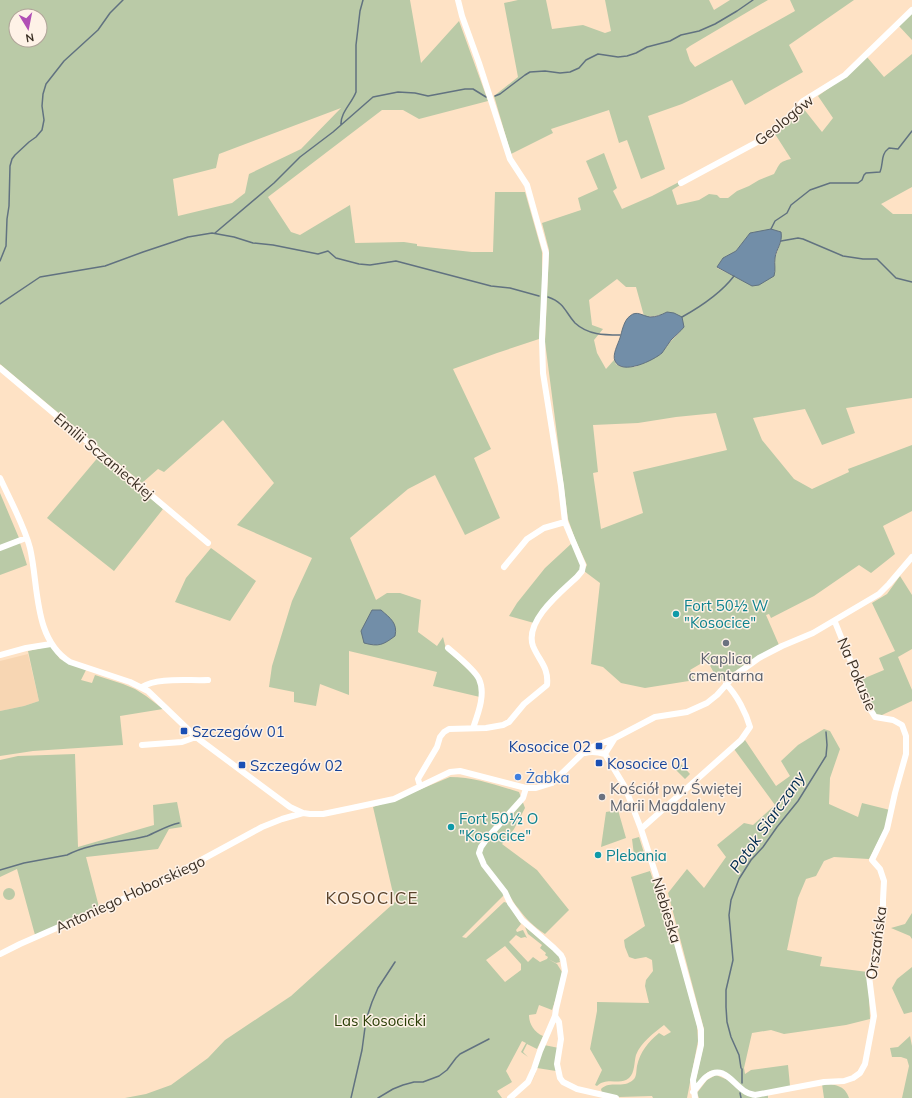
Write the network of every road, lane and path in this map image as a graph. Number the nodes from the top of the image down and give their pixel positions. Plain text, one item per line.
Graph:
1 (458, 0) edge
2 (912, 10) edge
3 (681, 183) dead end
4 (0, 368) edge
5 (0, 478) edge
6 (565, 522) junction
7 (26, 538) junction
8 (208, 543) dead end
9 (0, 548) edge
10 (912, 557) edge
11 (504, 567) dead end
12 (834, 622) junction
13 (51, 644) junction
14 (448, 648) dead end
15 (0, 655) edge
16 (208, 680) dead end
17 (726, 684) junction
18 (142, 687) junction
19 (885, 719) joint
20 (473, 728) junction
21 (196, 737) junction
22 (615, 738) junction
23 (142, 745) dead end
24 (605, 754) junction
25 (581, 755) junction
26 (420, 786) junction
27 (526, 788) junction
28 (303, 813) junction
29 (641, 829) junction
30 (0, 954) edge
31 (555, 1016) junction
32 (694, 1095) edge
33 (510, 1098) edge
34 (616, 1098) edge

1 - 6 street
2 - 3 street, Geologów
4 - 8 street, Emilii Sczanieckiej
5 - 7 street
6 - 11 street
6 - 20 street
7 - 9 street
7 - 13 street
10 - 12 street
12 - 17 street
12 - 19 street, Na Pokusie
13 - 15 street
13 - 18 street
14 - 20 street
16 - 18 street
17 - 22 street
17 - 29 street
18 - 21 street
19 - 32 street, Orszańska
20 - 26 street
21 - 23 street
21 - 28 street
22 - 24 street
22 - 25 street
24 - 25 street
24 - 29 street, Niebieska
25 - 27 street
26 - 27 street
26 - 28 street
27 - 31 street
28 - 30 street, Antoniego Hoborskiego
29 - 32 street, Niebieska
31 - 33 street
31 - 34 street

